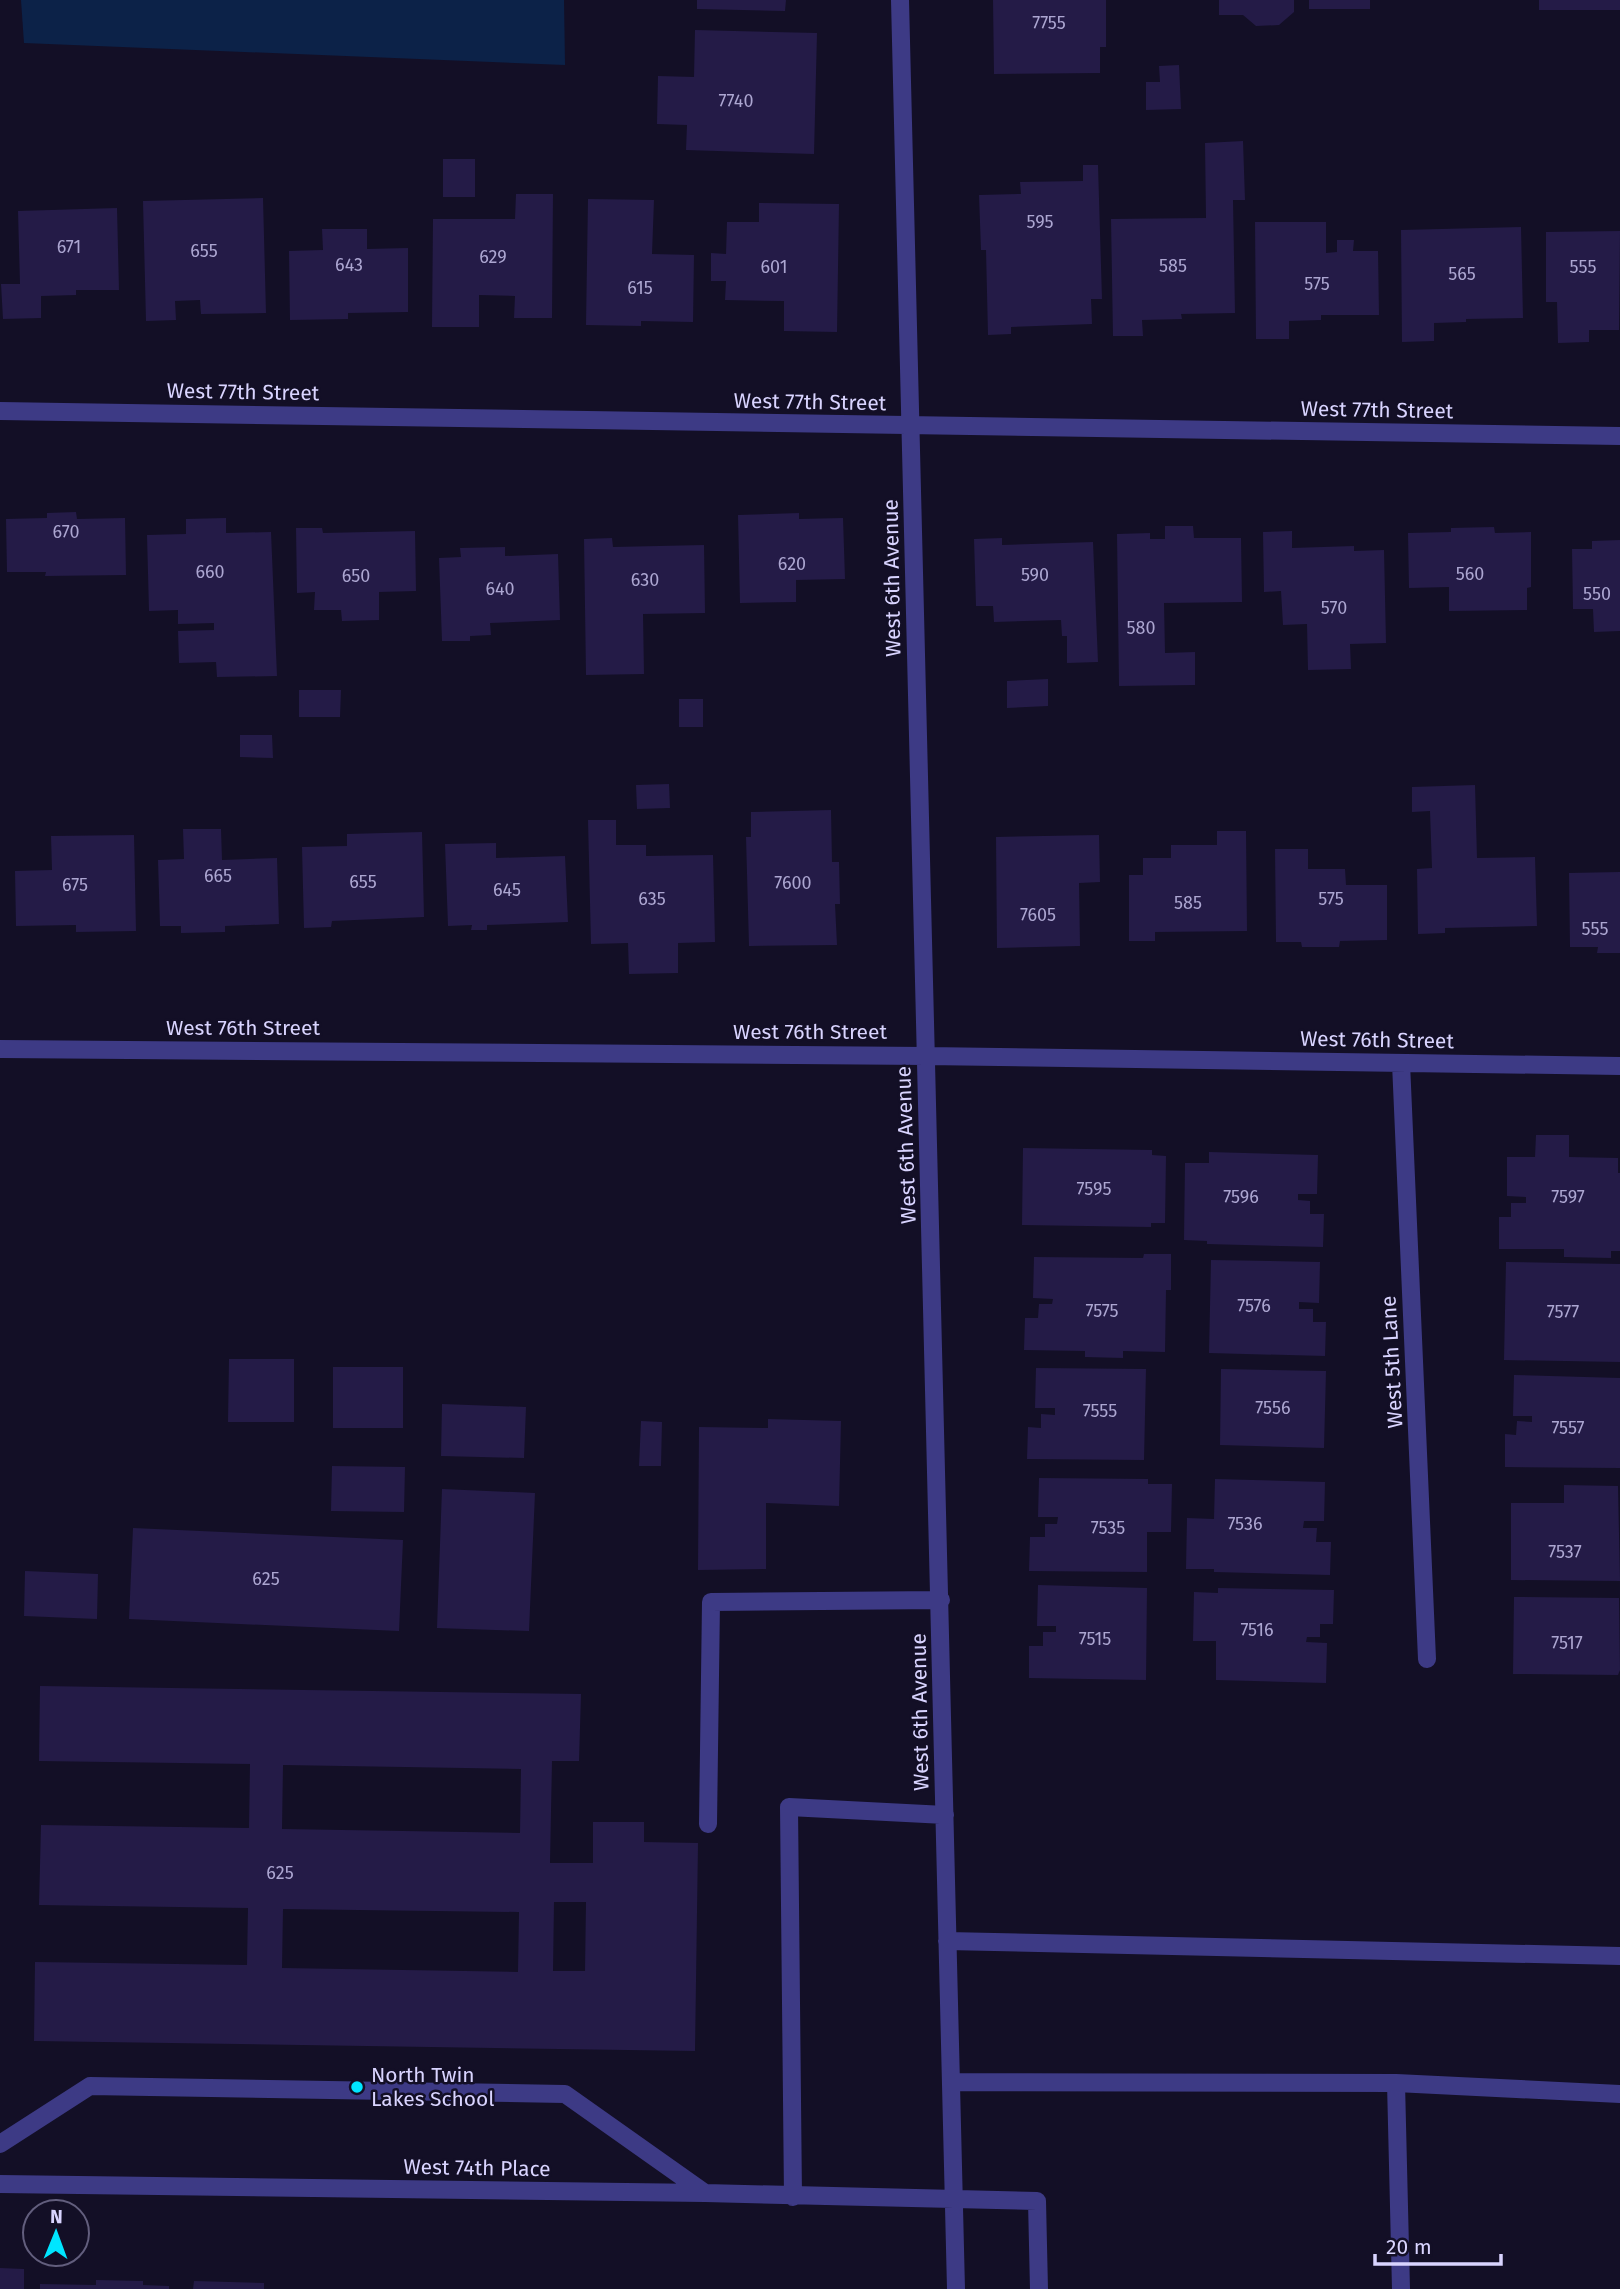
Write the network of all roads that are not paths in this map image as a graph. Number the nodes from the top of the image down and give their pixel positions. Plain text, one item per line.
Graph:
1 (900, 0) edge
2 (0, 411) edge
3 (911, 426) junction
4 (1620, 436) edge
5 (0, 1049) edge
6 (926, 1056) junction
7 (1401, 1063) junction
8 (1620, 1066) edge
9 (941, 1600) junction
10 (1427, 1659) dead end
11 (945, 1815) junction
12 (708, 1824) dead end
13 (947, 1941) junction
14 (1620, 1956) edge
15 (951, 2082) junction
16 (1396, 2082) junction
17 (1620, 2094) edge
18 (0, 2144) edge
19 (0, 2184) edge
20 (705, 2193) junction
21 (793, 2197) junction
22 (954, 2200) junction
23 (956, 2289) edge
24 (1040, 2289) edge
25 (1401, 2289) edge

1 - 3 street, West 6th Avenue
2 - 3 street, West 77th Street
3 - 4 street, West 77th Street
3 - 6 street, West 6th Avenue
5 - 6 street, West 76th Street
6 - 7 street, West 76th Street
6 - 9 street, West 6th Avenue
7 - 8 street, West 76th Street
7 - 10 street, West 5th Lane
9 - 11 street, West 6th Avenue
9 - 12 street
11 - 13 street, West 6th Avenue
11 - 21 street
13 - 14 street
13 - 15 street, West 6th Avenue
15 - 16 street
15 - 22 street, West 6th Avenue
16 - 17 street
16 - 25 street
18 - 20 street
19 - 20 street, West 74th Place
20 - 21 street, West 74th Place
21 - 22 street, West 74th Place
22 - 23 street, West 6th Avenue
22 - 24 street, West 74th Place

